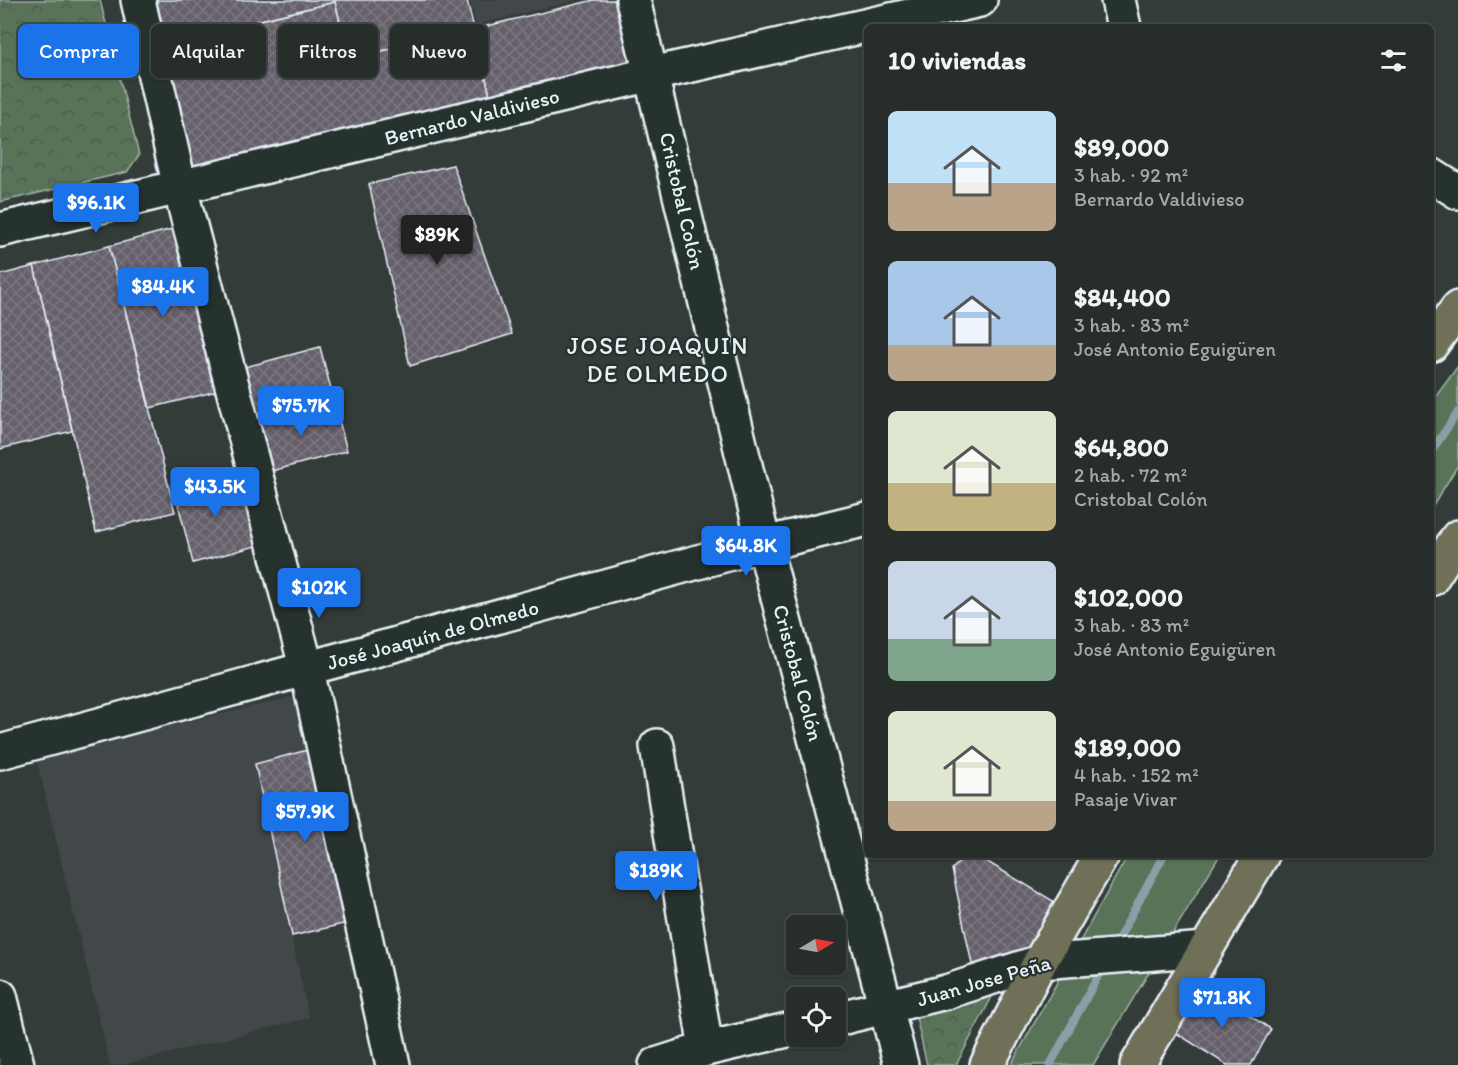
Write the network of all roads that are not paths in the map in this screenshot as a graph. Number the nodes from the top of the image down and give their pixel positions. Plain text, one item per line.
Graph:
1 (138, 0) edge
2 (633, 0) edge
3 (980, 0) edge
4 (1118, 0) edge
5 (874, 24) edge
6 (1123, 24) edge
7 (864, 26) edge
8 (652, 74) junction
9 (1434, 178) edge
10 (180, 188) junction
11 (1458, 192) edge
12 (0, 230) edge
13 (1458, 308) edge
14 (1434, 341) edge
15 (864, 520) edge
16 (1457, 543) edge
17 (764, 544) junction
18 (1434, 575) edge
19 (306, 670) junction
20 (657, 746) dead end
21 (0, 752) edge
22 (1101, 858) edge
23 (1260, 858) edge
24 (1191, 950) junction
25 (1054, 960) junction
26 (0, 996) edge
27 (886, 1007) junction
28 (846, 1017) edge
29 (786, 1030) edge
30 (706, 1049) junction
31 (17, 1065) edge
32 (393, 1065) edge
33 (656, 1065) edge
34 (901, 1065) edge
35 (987, 1065) edge
36 (1137, 1065) edge

1 - 10 street
2 - 8 street, Cristobal Colón
3 - 5 street, Bernardo Valdivieso
4 - 6 street
7 - 8 street, Bernardo Valdivieso
8 - 10 street, Bernardo Valdivieso
8 - 17 street, Cristobal Colón
9 - 11 street
10 - 12 street, Bernardo Valdivieso
10 - 19 street
13 - 14 main road
15 - 17 street, José Joaquín de Olmedo
16 - 18 main road
17 - 19 street, José Joaquín de Olmedo
17 - 27 street, Cristobal Colón
19 - 21 street, José Joaquín de Olmedo
19 - 32 street
20 - 30 street
22 - 25 main road
23 - 24 main road
24 - 25 street, Juan Jose Peña
24 - 36 main road
25 - 27 street, Juan Jose Peña
25 - 35 main road
26 - 31 street
27 - 28 street, Juan Jose Peña
27 - 34 street, Cristobal Colón
29 - 30 street
30 - 33 street

